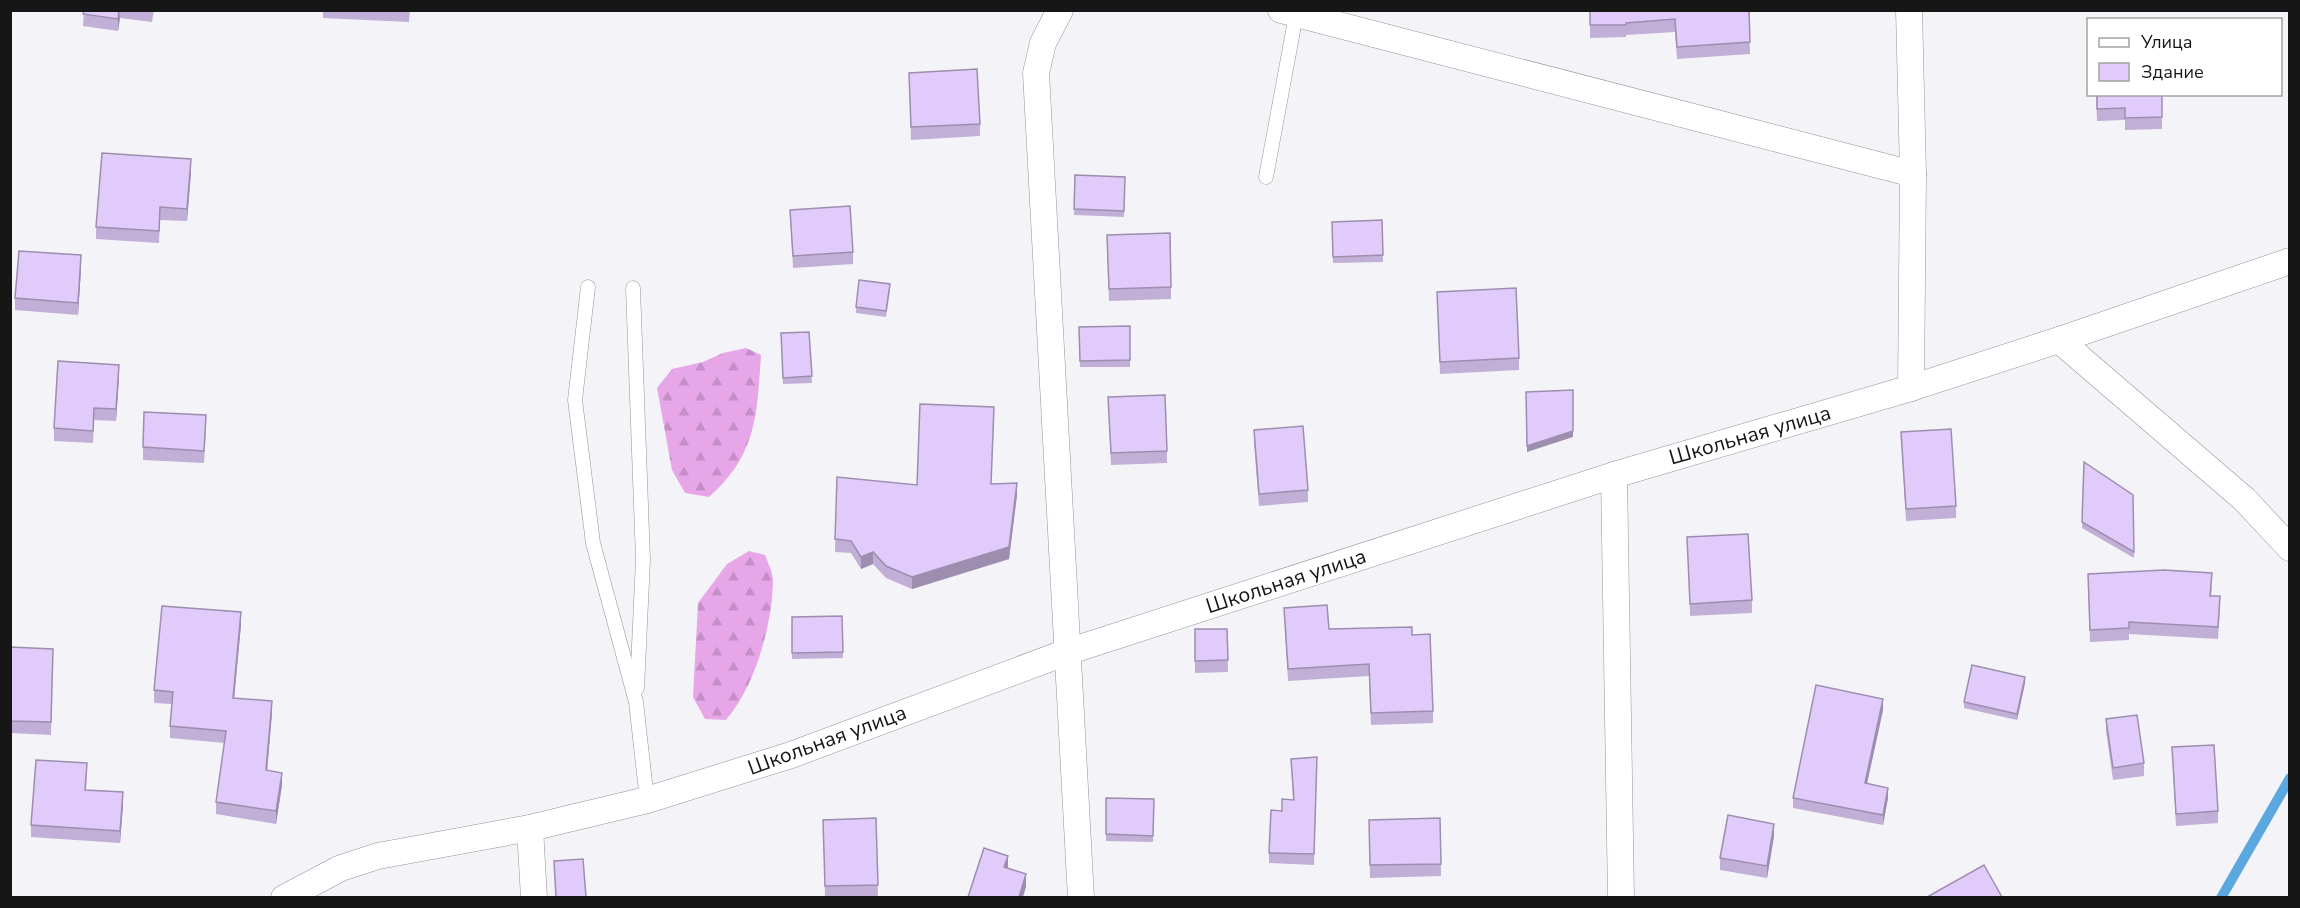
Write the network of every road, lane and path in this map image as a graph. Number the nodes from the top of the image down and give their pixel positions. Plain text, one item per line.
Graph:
1 (1060, 10) edge
2 (1909, 10) edge
3 (1289, 13) edge
4 (1913, 174) junction
5 (1266, 177) dead end
6 (2289, 261) edge
7 (588, 287) dead end
8 (633, 288) dead end
9 (2059, 340) junction
10 (1911, 388) junction
11 (1614, 475) junction
12 (2289, 548) edge
13 (1067, 652) junction
14 (636, 702) junction
15 (647, 800) junction
16 (530, 828) junction
17 (285, 897) edge
18 (534, 897) edge
19 (1081, 897) edge
20 (1621, 897) edge

1 - 13 street
2 - 4 street
3 - 4 street
3 - 5 lane
4 - 10 street
6 - 9 street, Школьная улица
7 - 14 lane
8 - 14 lane
9 - 10 street, Школьная улица
9 - 12 street
10 - 11 street, Школьная улица
11 - 13 street, Школьная улица
11 - 20 street
13 - 15 street, Школьная улица
13 - 19 street
14 - 15 lane
15 - 16 street, Школьная улица
16 - 17 street, Школьная улица
16 - 18 street

